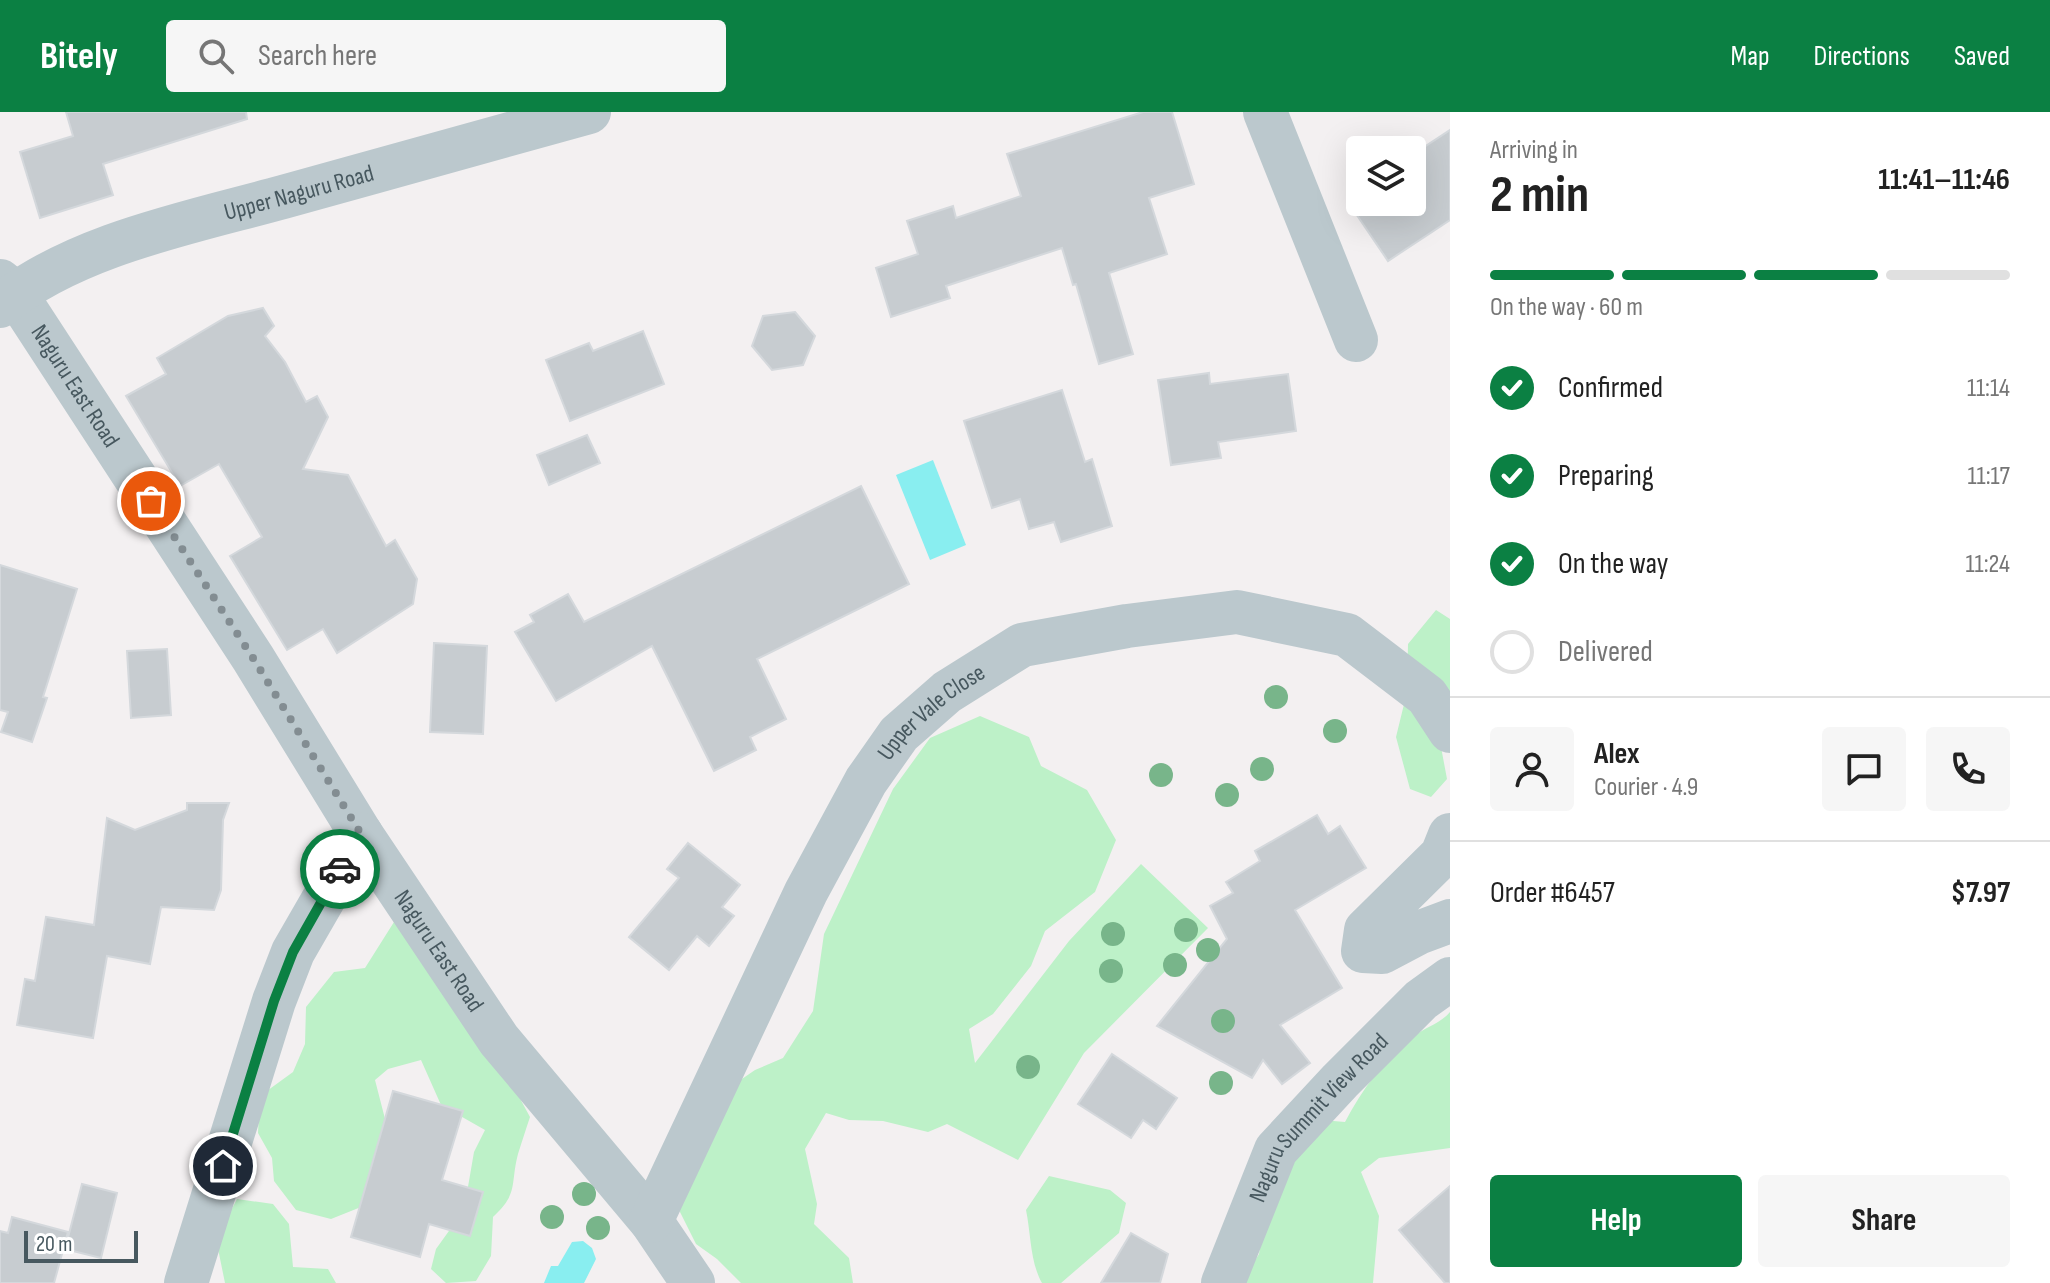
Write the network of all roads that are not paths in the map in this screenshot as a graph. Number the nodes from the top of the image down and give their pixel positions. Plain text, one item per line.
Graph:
1 (589, 112) edge
2 (1265, 112) edge
3 (5, 293) edge
4 (1356, 340) dead end
5 (1450, 731) edge
6 (361, 834) junction
7 (1450, 835) edge
8 (1450, 921) edge
9 (1450, 979) edge
10 (651, 1221) junction
11 (186, 1283) edge
12 (693, 1283) edge
13 (1223, 1283) edge

1 - 3 street, Upper Naguru Road
2 - 4 street
3 - 6 street, Naguru East Road
5 - 10 street, Upper Vale Close
6 - 10 street, Naguru East Road
6 - 11 street
7 - 8 street
9 - 13 street, Naguru Summit View Road
10 - 12 street, Naguru East Road

